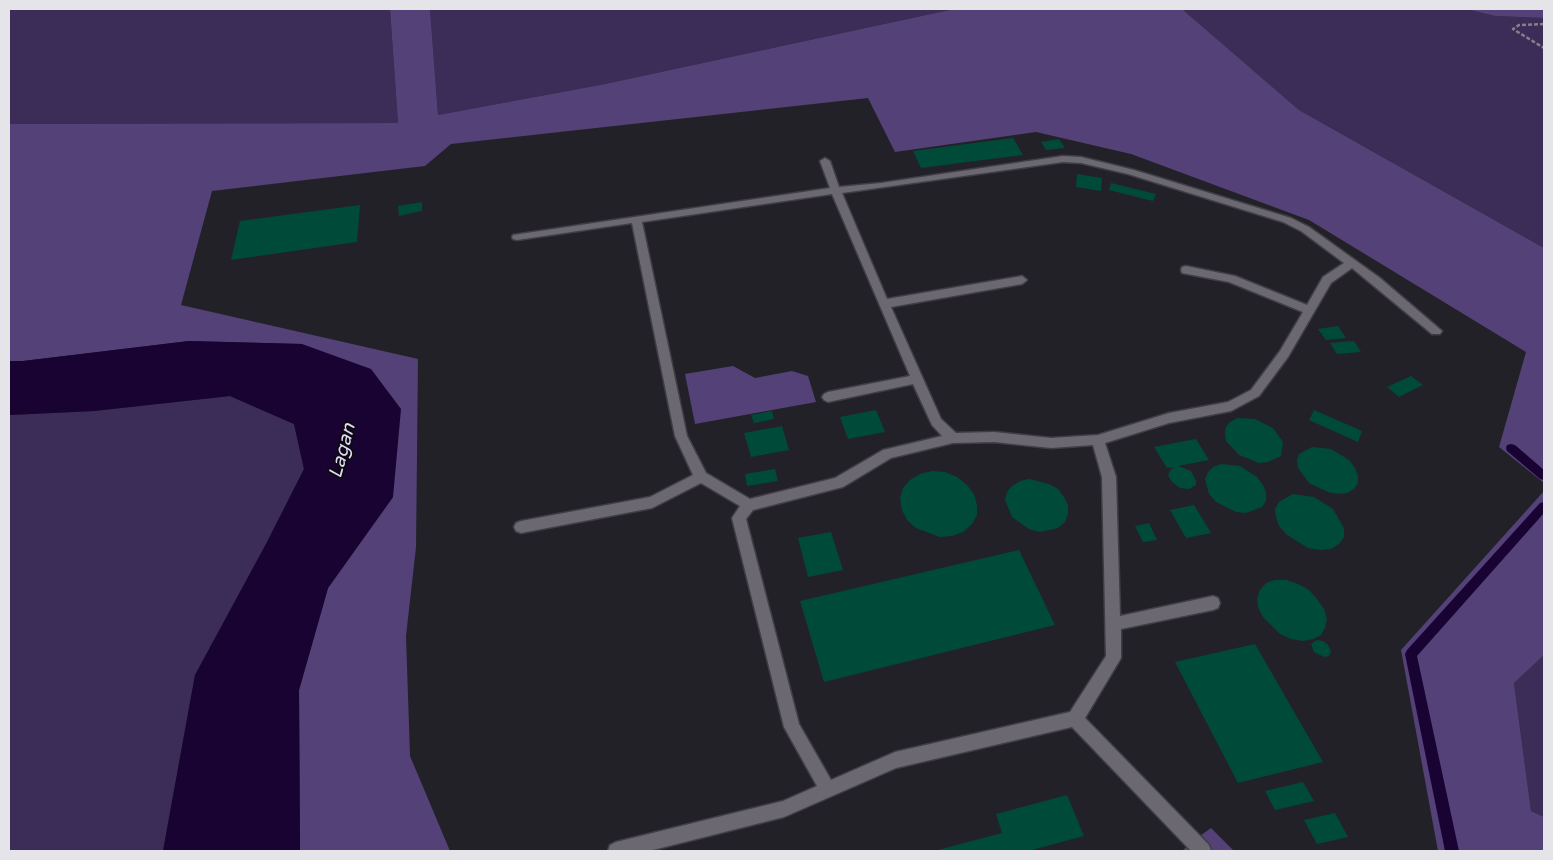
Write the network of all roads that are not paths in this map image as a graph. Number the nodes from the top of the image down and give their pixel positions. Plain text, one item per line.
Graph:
1 (825, 161) dead end
2 (837, 191) junction
3 (636, 219) junction
4 (517, 237) dead end
5 (1352, 263) junction
6 (1186, 270) dead end
7 (1022, 280) dead end
8 (884, 304) junction
9 (1309, 310) junction
10 (1436, 331) dead end
11 (917, 379) junction
12 (828, 397) dead end
13 (953, 438) junction
14 (1098, 440) junction
15 (701, 477) junction
16 (749, 505) junction
17 (521, 527) dead end
18 (1213, 603) dead end
19 (1113, 624) junction
20 (1075, 719) junction
21 (828, 790) junction
22 (1198, 846) edge
23 (616, 851) edge

1 - 2 lane
2 - 3 lane
2 - 5 lane
2 - 8 lane
3 - 4 lane
3 - 15 lane
5 - 9 lane
5 - 10 lane
6 - 9 lane
7 - 8 lane
8 - 11 lane
9 - 14 lane
11 - 12 lane
11 - 13 lane
13 - 14 lane
13 - 16 lane
14 - 19 lane
15 - 16 lane
15 - 17 lane
16 - 21 lane
18 - 19 lane
19 - 20 lane
20 - 21 lane
20 - 22 lane
21 - 23 lane

